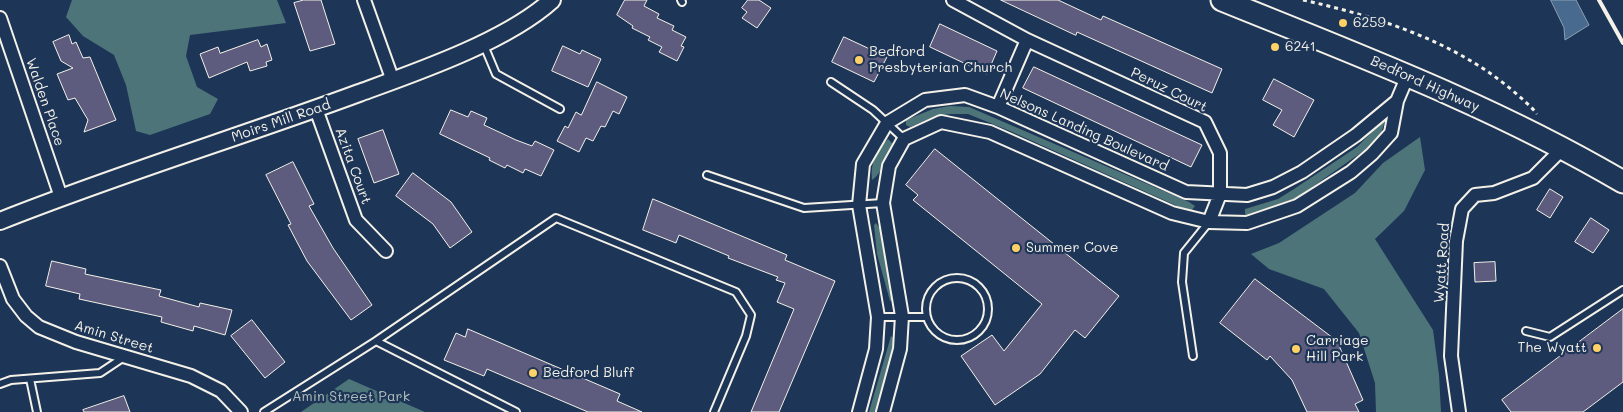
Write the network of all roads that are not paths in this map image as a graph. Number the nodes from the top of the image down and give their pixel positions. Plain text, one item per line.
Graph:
1 (364, 0) edge
2 (953, 0) edge
3 (1222, 0) edge
4 (545, 4) edge
5 (0, 18) edge
6 (1027, 40) junction
7 (483, 42) junction
8 (1408, 75) junction
9 (393, 81) junction
10 (831, 82) dead end
11 (1397, 101) junction
12 (998, 107) junction
13 (316, 109) junction
14 (560, 109) dead end
15 (887, 123) junction
16 (904, 139) junction
17 (1564, 147) junction
18 (707, 175) dead end
19 (1623, 182) edge
20 (1220, 194) junction
21 (61, 197) junction
22 (883, 203) junction
23 (859, 205) junction
24 (0, 220) edge
25 (1209, 222) junction
26 (386, 252) dead end
27 (0, 266) edge
28 (1623, 290) edge
29 (902, 316) junction
30 (878, 317) junction
31 (927, 317) junction
32 (1526, 332) dead end
33 (376, 341) junction
34 (1193, 356) dead end
35 (124, 357) junction
36 (30, 379) junction
37 (0, 384) edge
38 (37, 412) edge
39 (241, 412) edge
40 (264, 412) edge
41 (516, 412) edge
42 (714, 412) edge
43 (859, 412) edge
44 (883, 412) edge
45 (1459, 412) edge

1 - 9 street
2 - 6 street, Peruz Court
3 - 8 main road, Bedford Highway
4 - 7 street, Moirs Mill Road
5 - 21 street, Walden Place
6 - 12 street
6 - 20 street, Peruz Court
7 - 9 street, Moirs Mill Road
7 - 14 lane
8 - 11 street, Nelsons Landing Boulevard
8 - 17 main road, Bedford Highway
9 - 13 street, Moirs Mill Road
10 - 15 lane
11 - 20 street, Nelsons Landing Boulevard
11 - 25 street, Nelsons Landing Boulevard
12 - 15 street, Nelsons Landing Boulevard
12 - 20 street, Nelsons Landing Boulevard
13 - 21 street, Moirs Mill Road
13 - 26 street, Azita Court
15 - 16 lane
15 - 23 street, Nelsons Landing Boulevard
16 - 22 street
16 - 25 street, Nelsons Landing Boulevard
17 - 19 main road, Bedford Highway
17 - 45 street, Wyatt Road
18 - 23 lane
20 - 25 street, Peruz Court
21 - 24 street, Moirs Mill Road
22 - 23 lane
22 - 29 street
23 - 30 street, Nelsons Landing Boulevard
25 - 34 lane
27 - 35 street, Amin Street
28 - 32 lane
29 - 30 lane
29 - 31 lane
29 - 44 street
30 - 43 street, Nelsons Landing Boulevard
31 - 31 lane
33 - 40 lane
33 - 41 lane
33 - 42 lane
35 - 36 lane
35 - 39 street, Amin Street
36 - 37 lane
36 - 38 lane

